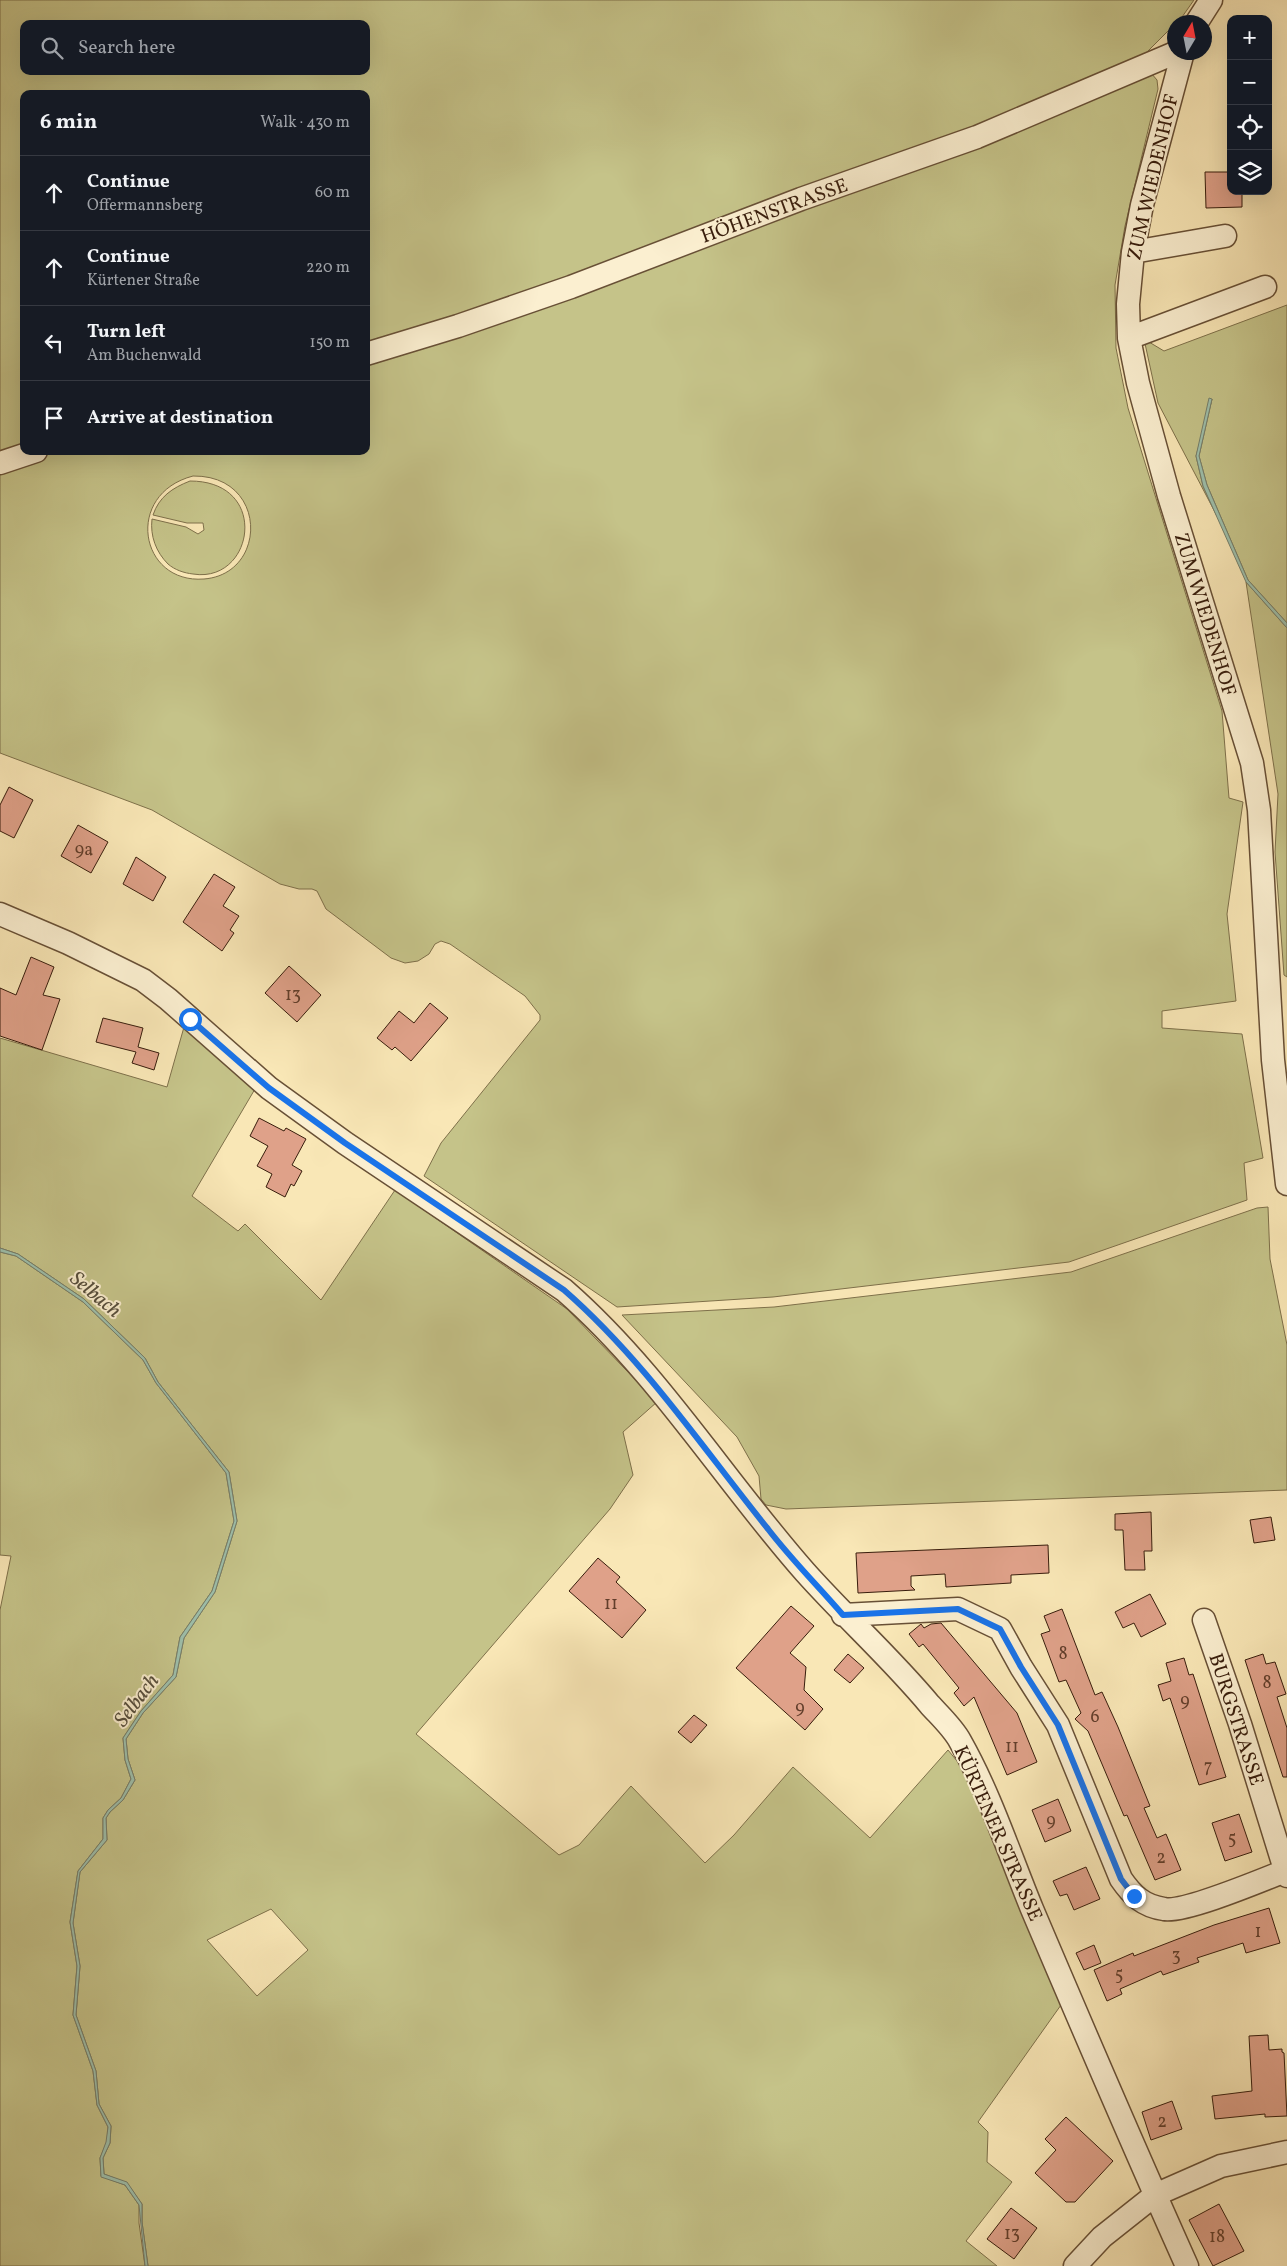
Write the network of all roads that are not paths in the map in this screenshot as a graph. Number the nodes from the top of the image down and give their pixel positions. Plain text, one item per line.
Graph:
1 (1211, 0) edge
2 (1201, 15) edge
3 (1167, 56) edge
4 (1181, 60) edge
5 (1225, 236) dead end
6 (1133, 252) junction
7 (1265, 287) dead end
8 (1129, 338) junction
9 (370, 353) edge
10 (24, 455) edge
11 (0, 463) edge
12 (0, 914) edge
13 (1287, 1184) edge
14 (843, 1615) junction
15 (1204, 1620) dead end
16 (1286, 1874) edge
17 (1287, 2152) edge
18 (1155, 2195) junction
19 (1075, 2266) edge
20 (1187, 2266) edge

1 - 2 street
3 - 9 street, HÖHENSTRASSE
4 - 6 street, ZUM WIEDENHOF
5 - 6 street
6 - 8 street, ZUM WIEDENHOF
7 - 8 street
8 - 13 street, ZUM WIEDENHOF
10 - 11 street
12 - 14 street, KÜRTENER STRASSE
14 - 16 street
14 - 18 street, KÜRTENER STRASSE
15 - 16 street, BURGSTRASSE
17 - 18 street
18 - 19 street
18 - 20 street, KÜRTENER STRASSE

